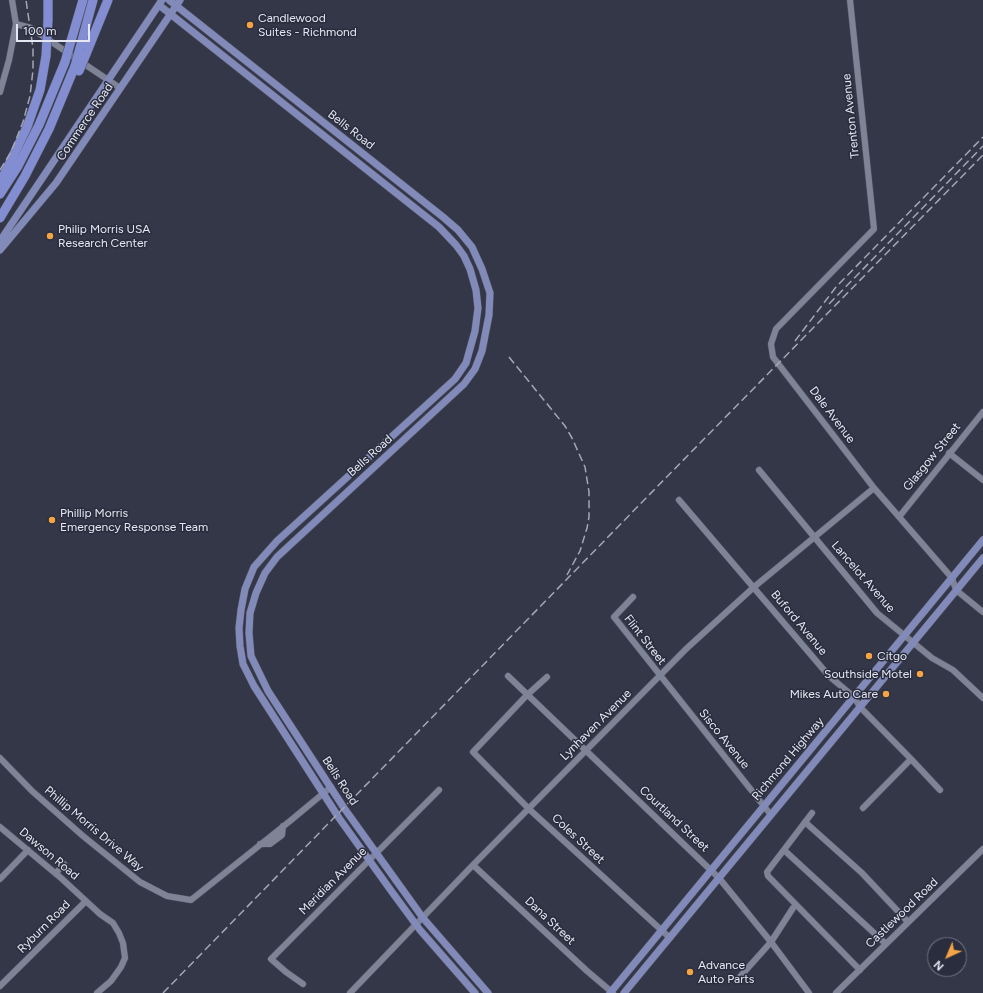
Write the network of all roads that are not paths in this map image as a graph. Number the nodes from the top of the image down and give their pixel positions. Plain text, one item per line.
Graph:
1 (12, 0) edge
2 (48, 0) edge
3 (83, 0) edge
4 (94, 0) edge
5 (108, 0) edge
6 (169, 0) edge
7 (850, 0) edge
8 (160, 2) edge
9 (178, 3) edge
10 (171, 14) junction
11 (16, 24) junction
12 (83, 51) junction
13 (109, 81) junction
14 (120, 88) junction
15 (0, 92) edge
16 (291, 97) junction
17 (285, 105) junction
18 (0, 183) edge
19 (408, 189) junction
20 (0, 194) edge
21 (402, 198) junction
22 (0, 218) edge
23 (874, 229) joint
24 (0, 241) edge
25 (0, 250) edge
26 (422, 409) junction
27 (983, 412) edge
28 (430, 416) junction
29 (949, 453) junction
30 (759, 470) dead end
31 (983, 480) edge
32 (874, 488) junction
33 (679, 500) dead end
34 (318, 504) junction
35 (325, 512) junction
36 (899, 517) junction
37 (815, 538) junction
38 (983, 540) edge
39 (983, 558) edge
40 (952, 578) junction
41 (754, 587) junction
42 (956, 590) junction
43 (633, 597) dead end
44 (983, 612) edge
45 (904, 635) junction
46 (913, 642) junction
47 (508, 676) dead end
48 (660, 676) junction
49 (547, 677) dead end
50 (528, 695) junction
51 (854, 697) junction
52 (983, 698) edge
53 (860, 707) junction
54 (284, 717) junction
55 (276, 721) junction
56 (586, 751) junction
57 (0, 758) edge
58 (912, 759) junction
59 (331, 787) junction
60 (439, 790) dead end
61 (940, 790) dead end
62 (323, 793) junction
63 (763, 806) junction
64 (529, 808) junction
65 (863, 808) dead end
66 (812, 813) dead end
67 (770, 816) junction
68 (805, 822) junction
69 (0, 827) edge
70 (983, 849) edge
71 (28, 850) junction
72 (784, 850) junction
73 (377, 853) junction
74 (369, 860) junction
75 (64, 864) dead end
76 (473, 865) junction
77 (711, 870) junction
78 (56, 873) junction
79 (719, 878) junction
80 (0, 879) edge
81 (84, 899) junction
82 (793, 908) dead end
83 (422, 918) junction
84 (908, 922) junction
85 (416, 925) junction
86 (661, 930) junction
87 (670, 938) junction
88 (771, 942) junction
89 (886, 944) junction
90 (860, 970) junction
91 (738, 979) dead end
92 (303, 984) dead end
93 (0, 986) edge
94 (611, 992) edge
95 (97, 993) edge
96 (350, 993) edge
97 (475, 993) edge
98 (488, 993) edge
99 (624, 993) edge
100 (809, 993) edge
101 (836, 993) edge

1 - 11 street
2 - 18 highway, bridge
3 - 20 highway, bridge
4 - 12 highway
5 - 12 highway
6 - 9 main road, Bells Road
7 - 23 street, Trenton Avenue
8 - 10 main road, Bells Road
8 - 13 main road, Commerce Road
9 - 10 main road, Commerce Road
9 - 16 main road, Bells Road
10 - 14 main road, Commerce Road
10 - 17 main road, Bells Road
11 - 13 street
11 - 15 street
12 - 22 highway, bridge
13 - 14 street
13 - 24 main road, Commerce Road
14 - 25 main road, Commerce Road
16 - 17 main road
16 - 19 main road, Bells Road
17 - 21 main road, Bells Road
19 - 21 main road
19 - 28 main road, Bells Road
21 - 26 main road, Bells Road
23 - 32 street, Dale Avenue
26 - 28 main road
26 - 34 main road, Bells Road
27 - 29 street, Glasgow Street
28 - 35 main road, Bells Road
29 - 31 street
29 - 36 street, Glasgow Street
30 - 37 street, Lancelot Avenue
32 - 36 street, Dale Avenue
32 - 37 street, Lynhaven Avenue
33 - 41 street, Buford Avenue
34 - 35 main road
34 - 55 main road, Bells Road
35 - 54 main road, Bells Road
36 - 40 street, Dale Avenue
37 - 41 street, Lynhaven Avenue
37 - 45 street, Lancelot Avenue
38 - 40 main road, Richmond Highway
39 - 42 main road, Richmond Highway
40 - 42 street, Dale Avenue
40 - 45 main road, Richmond Highway
41 - 48 street, Lynhaven Avenue
41 - 51 street, Buford Avenue
42 - 44 street
42 - 46 main road, Richmond Highway
43 - 48 street, Flint Street
45 - 46 street, Lancelot Avenue
45 - 51 main road, Richmond Highway
46 - 52 street, Lancelot Avenue
46 - 53 main road, Richmond Highway
47 - 50 street, Courtland Street
48 - 56 street, Lynhaven Avenue
48 - 63 street, Sisco Avenue
49 - 50 street
50 - 56 street, Courtland Street
50 - 64 street, Coles Street
51 - 53 street, Buford Avenue
51 - 63 main road, Richmond Highway
53 - 58 street, Buford Avenue
53 - 67 main road, Richmond Highway
54 - 55 main road
54 - 59 main road, Bells Road
55 - 62 main road, Bells Road
56 - 64 street, Lynhaven Avenue
56 - 77 street, Courtland Street
57 - 62 street, Phillip Morris Drive Way
58 - 61 street, Buford Avenue
58 - 65 street
59 - 62 street, Phillip Morris Drive Way
59 - 73 main road, Bells Road
60 - 73 street, Meridian Avenue
62 - 74 main road, Bells Road
63 - 67 street, Sisco Avenue
63 - 77 main road, Richmond Highway
64 - 76 street, Lynhaven Avenue
64 - 86 street, Coles Street
66 - 68 street
67 - 79 main road, Richmond Highway
68 - 72 street
68 - 84 street
69 - 71 street, Dawson Road
70 - 84 street, Castlewood Road
71 - 78 street, Dawson Road
71 - 80 street
72 - 89 street
72 - 90 street
73 - 74 street, Meridian Avenue
73 - 83 main road, Bells Road
74 - 85 main road, Bells Road
74 - 92 street, Meridian Avenue
75 - 78 street
76 - 83 street, Lynhaven Avenue
76 - 94 street, Dana Street
77 - 79 street, Courtland Street
77 - 86 main road, Richmond Highway
78 - 81 street, Dawson Road
79 - 87 main road, Richmond Highway
79 - 88 street, Courtland Street
81 - 93 street, Ryburn Road
81 - 95 street, Dawson Road
82 - 88 street
83 - 85 street, Lynhaven Avenue
83 - 98 main road, Bells Road
84 - 89 street, Castlewood Road
85 - 96 street, Lynhaven Avenue
85 - 97 main road, Bells Road
86 - 87 street, Coles Street
86 - 94 main road, Richmond Highway
87 - 99 main road, Richmond Highway
88 - 91 street
88 - 100 street, Courtland Street
89 - 90 street, Castlewood Road
90 - 101 street, Castlewood Road

